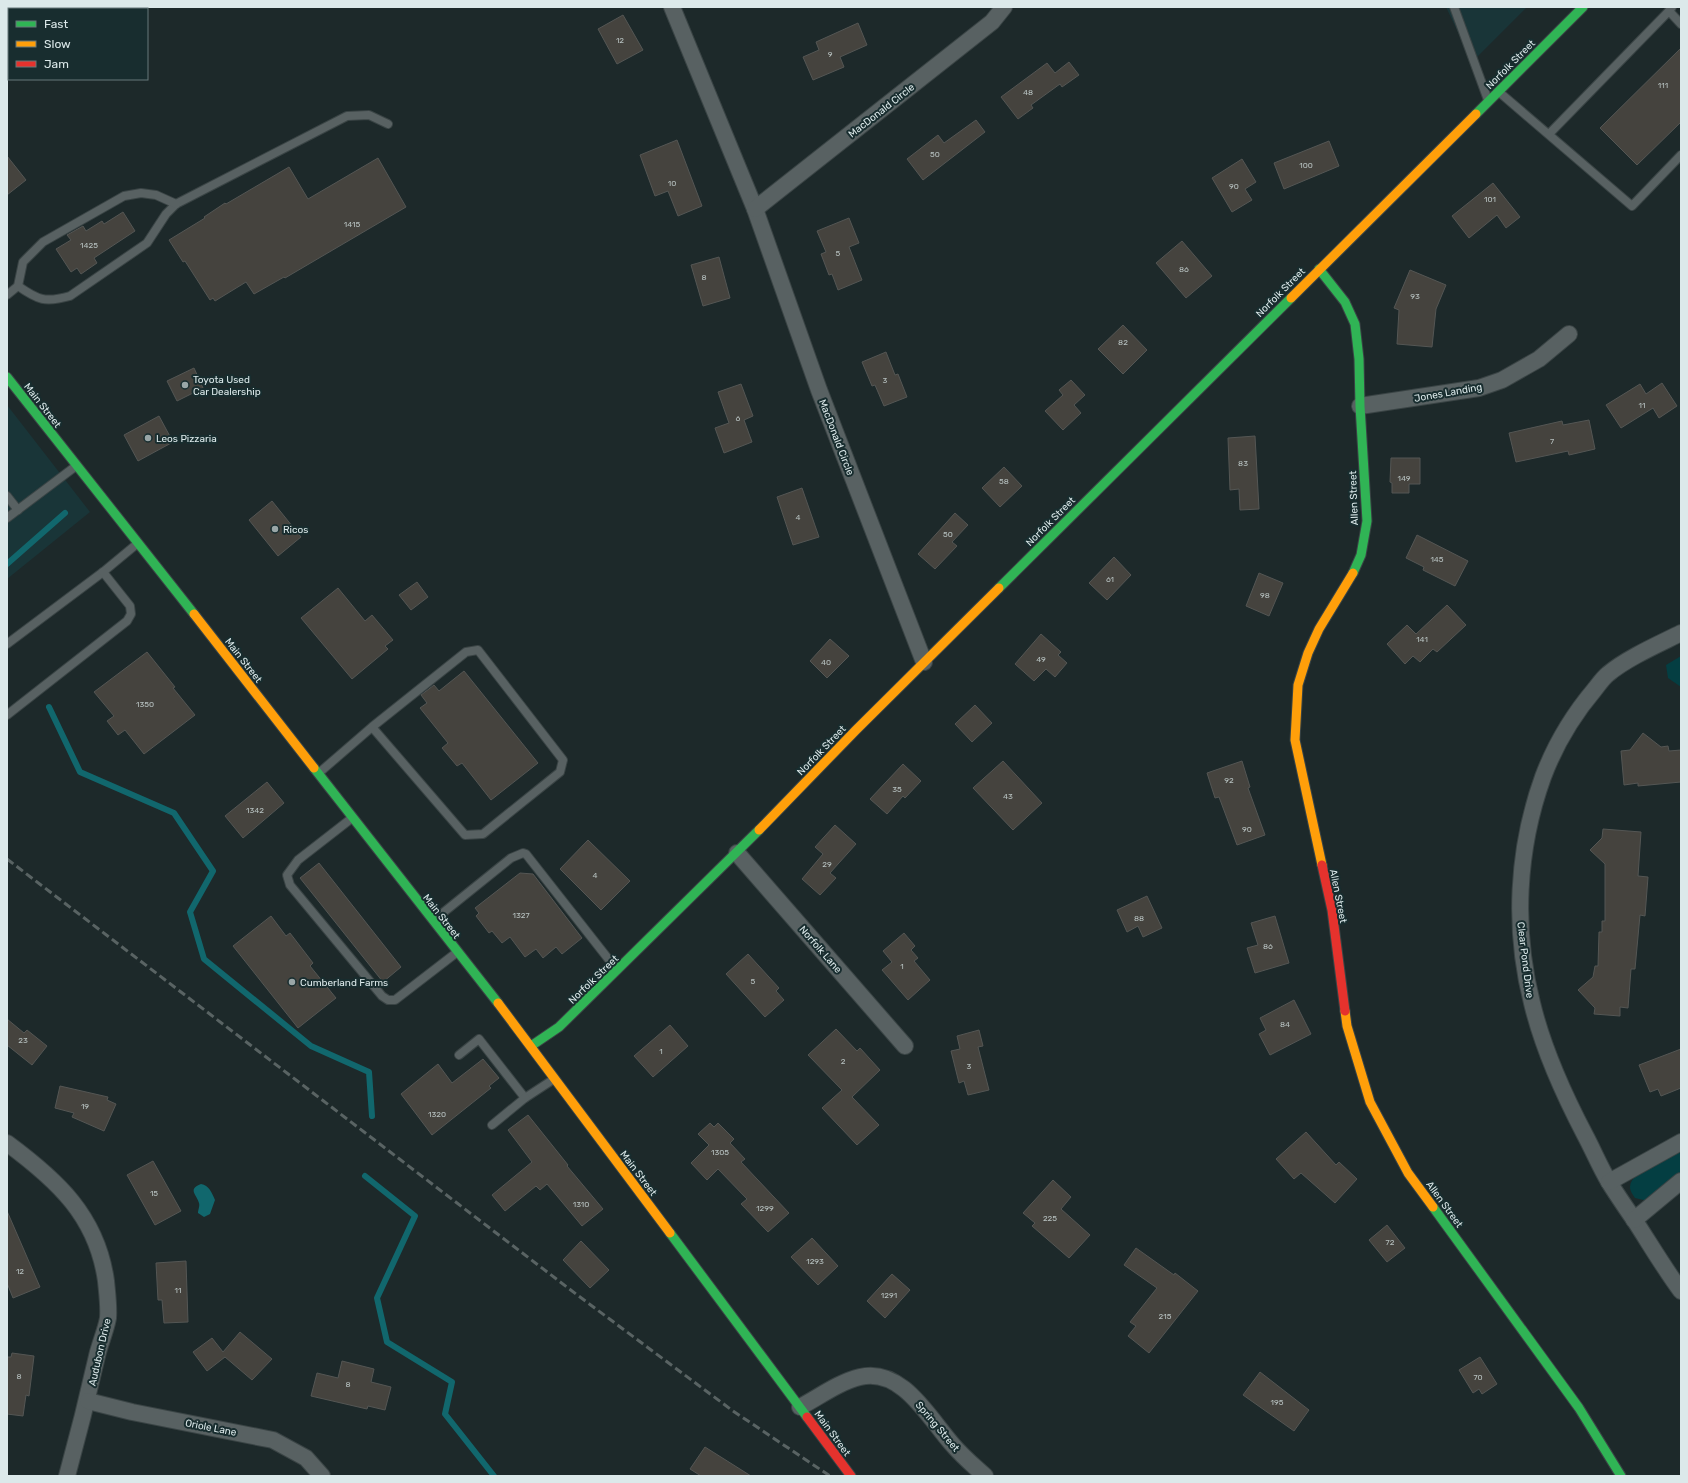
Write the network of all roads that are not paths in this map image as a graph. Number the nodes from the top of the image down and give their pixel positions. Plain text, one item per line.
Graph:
1 (672, 7) edge
2 (1004, 7) edge
3 (1454, 7) edge
4 (1583, 7) edge
5 (1671, 9) edge
6 (1681, 24) edge
7 (1499, 91) junction
8 (1488, 101) junction
9 (388, 124) dead end
10 (1549, 134) junction
11 (1681, 155) edge
12 (176, 204) junction
13 (755, 209) junction
14 (1319, 269) junction
15 (18, 286) junction
16 (7, 294) edge
17 (1569, 334) dead end
18 (7, 377) edge
19 (1360, 406) junction
20 (76, 465) junction
21 (7, 496) edge
22 (18, 510) junction
23 (7, 518) edge
24 (138, 542) junction
25 (103, 572) junction
26 (1681, 633) edge
27 (7, 644) edge
28 (924, 662) junction
29 (7, 715) edge
30 (372, 726) junction
31 (318, 774) junction
32 (352, 818) junction
33 (737, 852) junction
34 (432, 921) junction
35 (457, 952) junction
36 (617, 971) junction
37 (531, 1046) junction
38 (905, 1046) dead end
39 (459, 1055) dead end
40 (555, 1078) junction
41 (525, 1098) junction
42 (492, 1126) dead end
43 (1681, 1142) edge
44 (7, 1143) edge
45 (1681, 1181) edge
46 (1609, 1182) junction
47 (1634, 1220) junction
48 (1681, 1291) edge
49 (88, 1400) junction
50 (800, 1407) junction
51 (67, 1476) edge
52 (322, 1476) edge
53 (851, 1476) edge
54 (985, 1476) edge
55 (1622, 1476) edge

1 - 13 street, MacDonald Circle
2 - 13 street, MacDonald Circle
3 - 8 lane
4 - 7 main road, Norfolk Street
5 - 6 lane
5 - 10 lane
7 - 8 main road, Norfolk Street
7 - 10 lane
8 - 14 main road, Norfolk Street
9 - 12 lane
10 - 11 lane
12 - 15 lane
12 - 15 lane
13 - 28 street, MacDonald Circle
14 - 19 main road, Allen Street
14 - 28 main road, Norfolk Street
15 - 16 lane
17 - 19 street, Jones Landing
18 - 20 main road, Main Street
19 - 55 main road, Allen Street
20 - 22 lane
20 - 24 main road, Main Street
21 - 22 lane
22 - 23 lane
24 - 25 lane
24 - 31 main road, Main Street
25 - 27 lane
25 - 29 lane
26 - 46 street, Clear Pond Drive
28 - 33 main road, Norfolk Street
30 - 30 lane
30 - 31 lane
31 - 32 main road, Main Street
32 - 34 main road, Main Street
32 - 35 lane
33 - 36 main road, Norfolk Street
33 - 38 street, Norfolk Lane
34 - 35 main road, Main Street
34 - 36 lane
35 - 37 main road, Main Street
36 - 37 main road, Norfolk Street
37 - 40 main road, Main Street
39 - 41 lane
40 - 41 lane
40 - 50 main road, Main Street
41 - 42 lane
43 - 46 street
44 - 49 street, Audubon Drive
45 - 47 street
46 - 47 street, Clear Pond Drive
47 - 48 street, Clear Pond Drive
49 - 51 street, Audubon Drive
49 - 52 street, Oriole Lane
50 - 53 main road, Main Street
50 - 54 street, Spring Street

